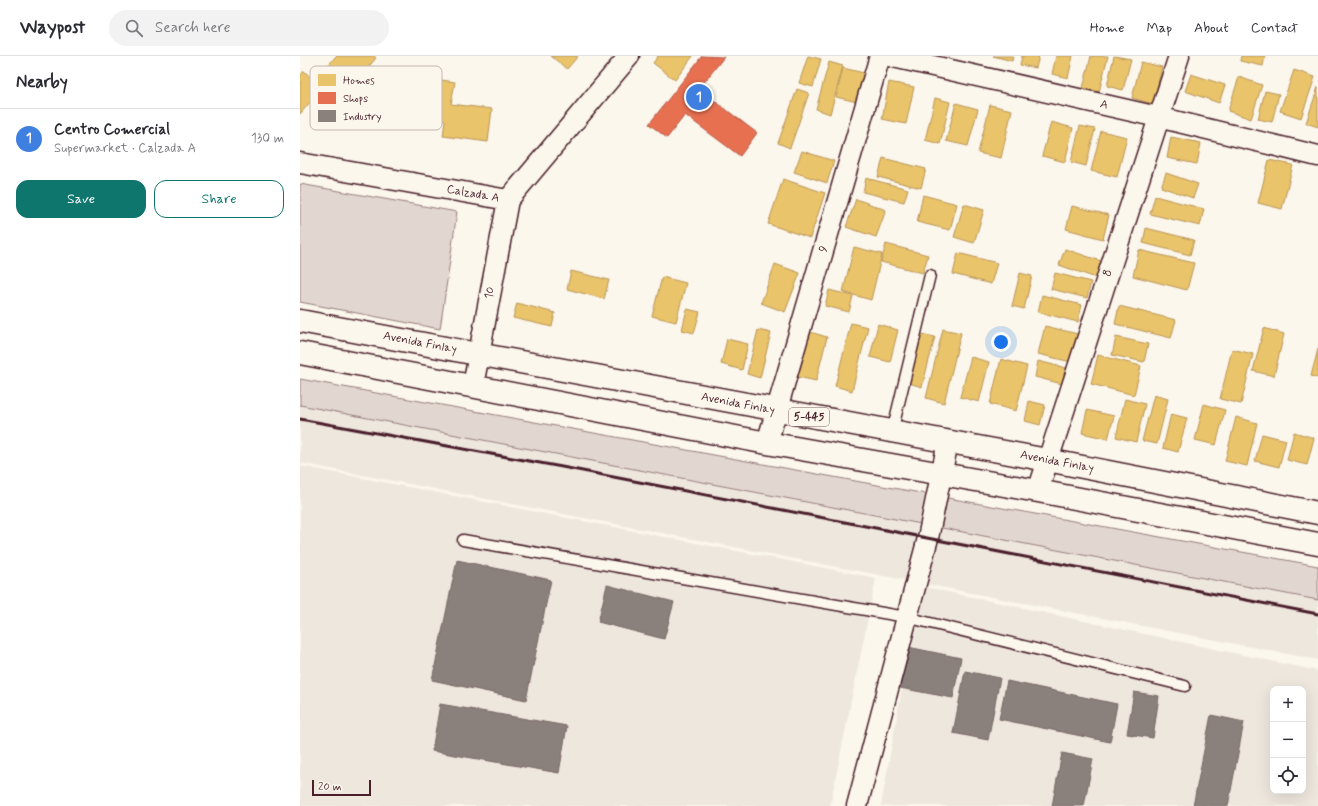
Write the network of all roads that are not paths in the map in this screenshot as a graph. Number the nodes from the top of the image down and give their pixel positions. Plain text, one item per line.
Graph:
1 (630, 56) edge
2 (880, 56) edge
3 (889, 56) edge
4 (1179, 56) edge
5 (1158, 117) junction
6 (1318, 156) edge
7 (300, 163) edge
8 (508, 200) junction
9 (930, 275) dead end
10 (300, 321) edge
11 (300, 353) edge
12 (478, 354) junction
13 (473, 386) junction
14 (776, 411) junction
15 (892, 432) junction
16 (948, 442) junction
17 (767, 443) junction
18 (1047, 460) junction
19 (942, 474) junction
20 (1038, 491) junction
21 (1318, 513) edge
22 (463, 540) dead end
23 (1318, 544) edge
24 (906, 617) junction
25 (1186, 686) dead end
26 (857, 806) edge

1 - 8 street, Calzada A
2 - 14 street, 9
3 - 5 street, A
4 - 5 street, 8
5 - 6 street, A
5 - 18 street, 8
7 - 8 street, Calzada A
8 - 12 street, 10
9 - 15 lane
10 - 12 highway, Avenida Finlay / 5-445
11 - 13 highway
12 - 13 street, 10
12 - 14 highway, Avenida Finlay / 5-445
13 - 17 highway
14 - 15 highway, Avenida Finlay / 5-445
14 - 17 street, 9
15 - 16 highway, Avenida Finlay / 5-445
16 - 18 highway, Avenida Finlay / 5-445
16 - 19 street
17 - 19 highway
18 - 20 street, 8
18 - 21 highway, Avenida Finlay / 5-445
19 - 20 highway
19 - 24 street
20 - 23 highway
22 - 24 lane
24 - 25 lane
24 - 26 street

